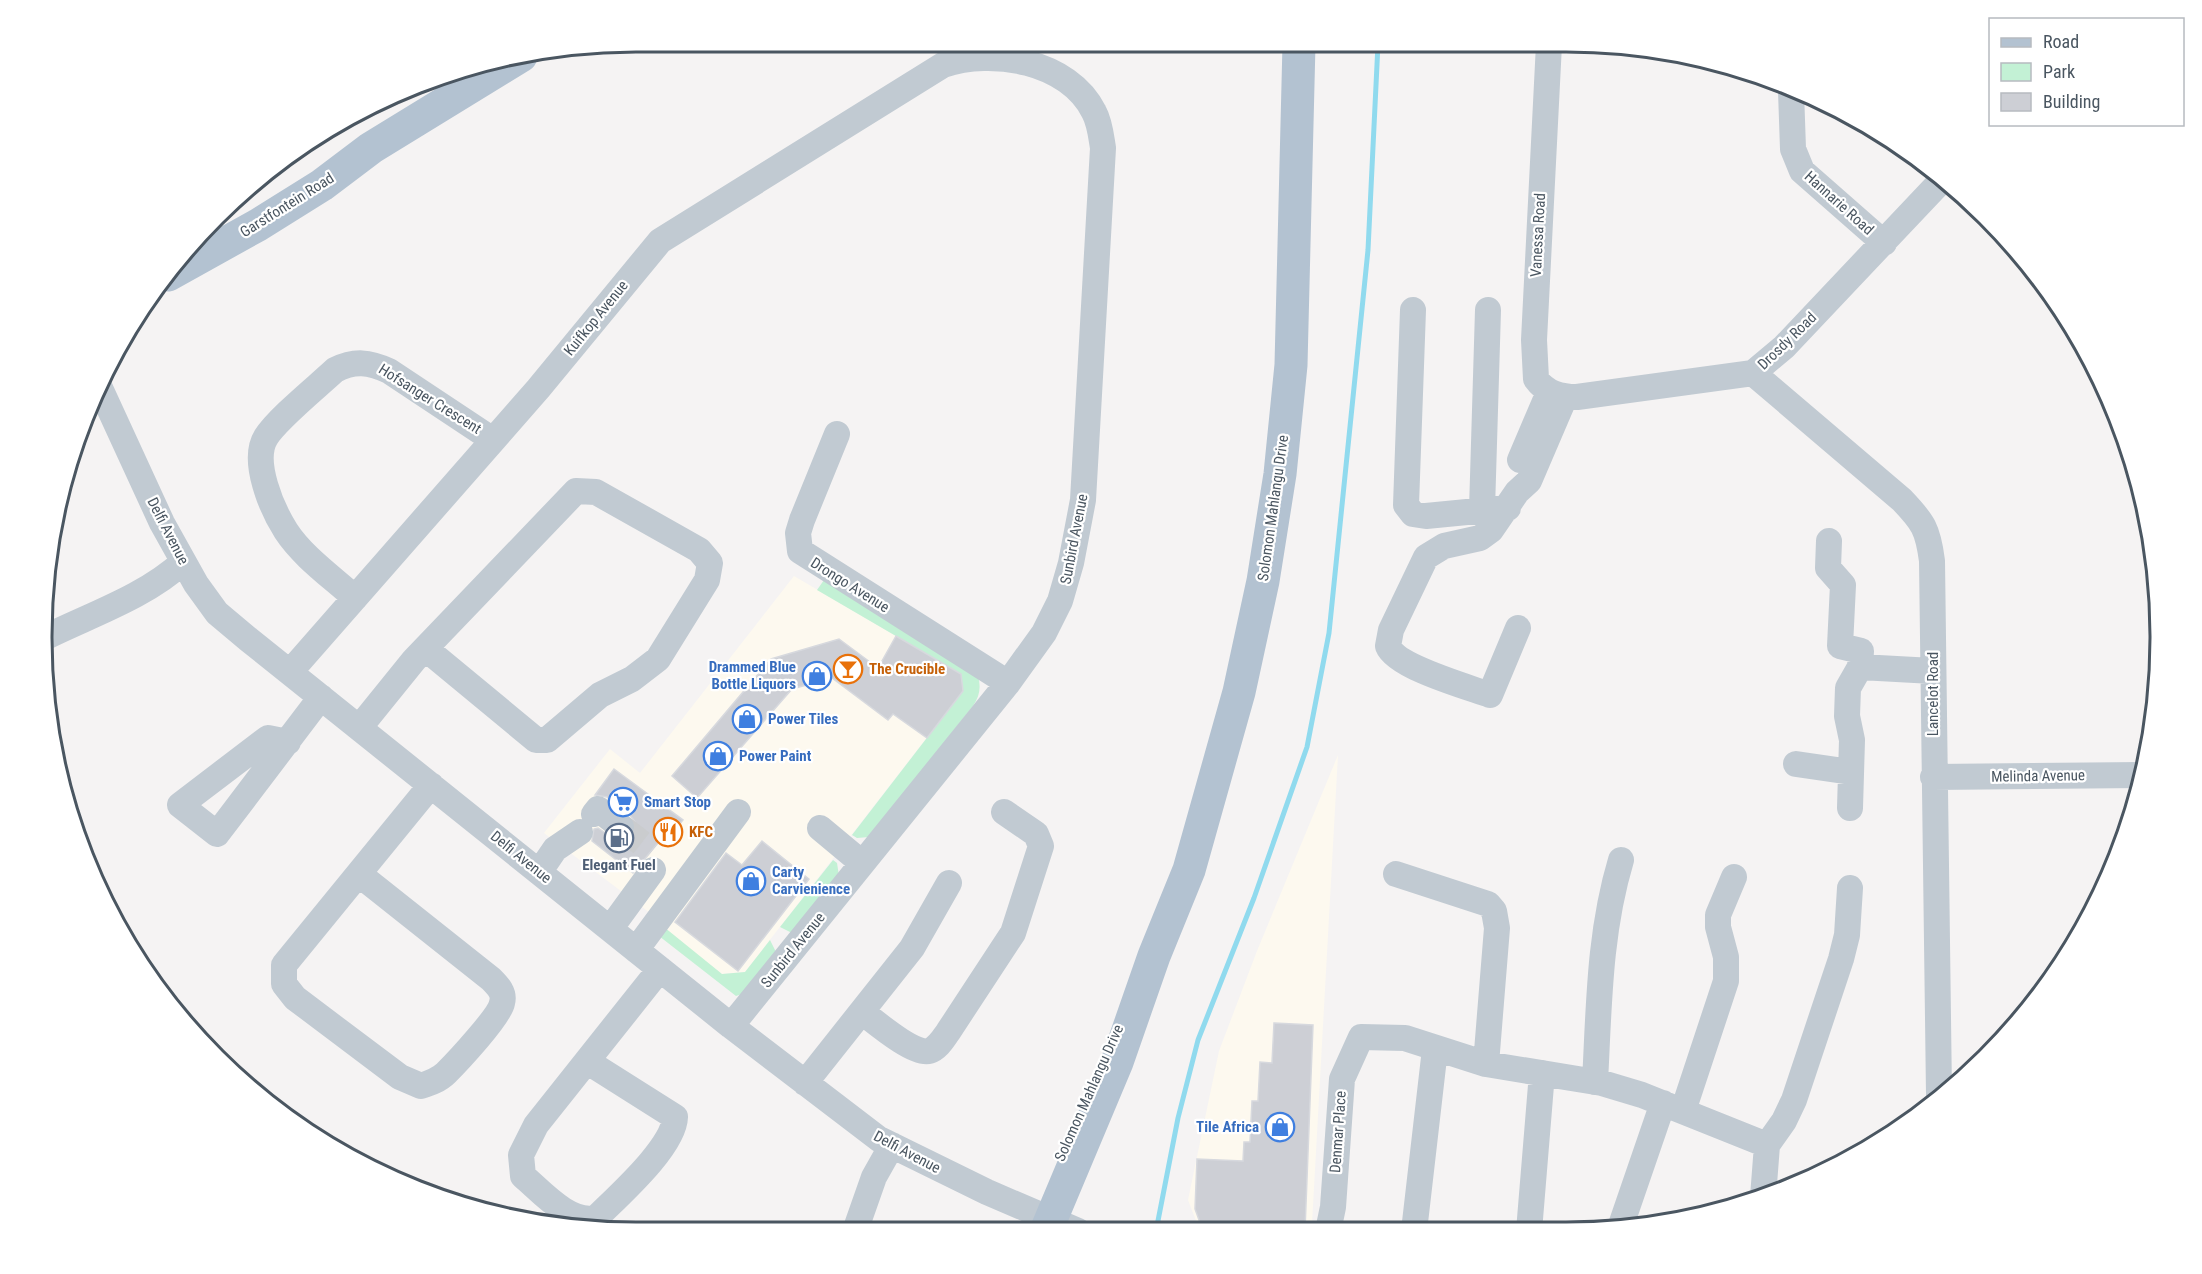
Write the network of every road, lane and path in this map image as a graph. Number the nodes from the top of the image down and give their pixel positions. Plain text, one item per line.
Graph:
1 (1299, 52) edge
2 (1549, 52) edge
3 (976, 57) joint
4 (501, 69) edge
5 (1791, 98) edge
6 (371, 148) junction
7 (1936, 186) edge
8 (221, 227) edge
9 (1884, 243) junction
10 (188, 264) edge
11 (1413, 310) dead end
12 (1488, 310) dead end
13 (1753, 373) junction
14 (1564, 395) junction
15 (104, 397) edge
16 (837, 434) dead end
17 (493, 440) junction
18 (1512, 500) junction
19 (1482, 510) junction
20 (1829, 541) dead end
21 (183, 562) junction
22 (355, 598) junction
23 (1518, 628) dead end
24 (52, 634) edge
25 (426, 649) junction
26 (1860, 667) junction
27 (1933, 671) junction
28 (290, 672) junction
29 (1008, 683) junction
30 (321, 697) junction
31 (359, 728) junction
32 (288, 742) dead end
33 (1796, 764) dead end
34 (1851, 772) junction
35 (2133, 775) edge
36 (1933, 777) junction
37 (431, 785) junction
38 (1850, 808) dead end
39 (738, 812) dead end
40 (1004, 812) dead end
41 (621, 826) tunnel mouth
42 (820, 828) dead end
43 (1621, 860) dead end
44 (862, 863) junction
45 (540, 871) junction
46 (1396, 874) dead end
47 (360, 875) junction
48 (1734, 877) dead end
49 (950, 883) dead end
50 (1850, 888) dead end
51 (680, 890) junction
52 (610, 929) junction
53 (636, 950) junction
54 (660, 969) junction
55 (862, 1012) junction
56 (731, 1026) junction
57 (1435, 1049) junction
58 (588, 1062) junction
59 (1486, 1064) junction
60 (1542, 1073) junction
61 (1595, 1082) junction
62 (805, 1083) junction
63 (1939, 1086) edge
64 (1673, 1107) junction
65 (892, 1145) junction
66 (1767, 1145) junction
67 (1764, 1186) edge
68 (578, 1218) edge
69 (1624, 1218) edge
70 (591, 1219) edge
71 (858, 1222) edge
72 (1044, 1222) edge
73 (1049, 1222) edge
74 (1330, 1222) edge
75 (1415, 1222) edge
76 (1530, 1222) edge

1 - 73 main road, Solomon Mahlangu Drive
2 - 14 street, Vanessa Road
3 - 17 street, Kuifkop Avenue
3 - 29 street, Sunbird Avenue
4 - 6 main road, Garstfontein Road
5 - 9 street, Hannarie Road
6 - 8 main road, Garstfontein Road
6 - 10 main road, Garstfontein Road
7 - 9 street, Drosdy Road
9 - 13 street, Drosdy Road
11 - 19 street
12 - 19 street
13 - 14 street, Drosdy Road
13 - 27 street, Lancelot Road
14 - 18 street
15 - 21 street, Delfi Avenue
16 - 29 street, Drongo Avenue
17 - 22 street, Kuifkop Avenue
17 - 22 street, Hofsanger Crescent
18 - 19 street
18 - 23 street
20 - 26 street
21 - 24 street
21 - 28 street, Delfi Avenue
22 - 28 street, Kuifkop Avenue
25 - 25 street
25 - 31 street
26 - 27 street
26 - 34 street
27 - 36 street, Lancelot Road
28 - 30 street, Delfi Avenue
29 - 44 street, Sunbird Avenue
30 - 31 street, Delfi Avenue
30 - 32 street
31 - 37 street, Delfi Avenue
33 - 34 street
34 - 38 street
35 - 36 street, Melinda Avenue
36 - 63 street, Lancelot Road
37 - 45 street, Delfi Avenue
37 - 47 street
39 - 51 street
40 - 55 street
41 - 45 street
42 - 44 street
43 - 61 street
44 - 56 street, Sunbird Avenue
45 - 52 street, Delfi Avenue
46 - 59 street
47 - 47 street
48 - 64 street
49 - 55 street
50 - 66 street
51 - 52 street
51 - 53 street
52 - 53 street, Delfi Avenue
53 - 54 street, Delfi Avenue
54 - 56 street, Delfi Avenue
54 - 58 street
55 - 62 street
56 - 62 street, Delfi Avenue
57 - 59 street
57 - 74 street, Denmar Place
57 - 75 street
58 - 68 street
58 - 70 street
59 - 60 street
60 - 61 street
60 - 76 street
61 - 64 street
62 - 65 street, Delfi Avenue
64 - 66 street
64 - 69 street
65 - 71 street
65 - 72 street, Delfi Avenue
66 - 67 street

